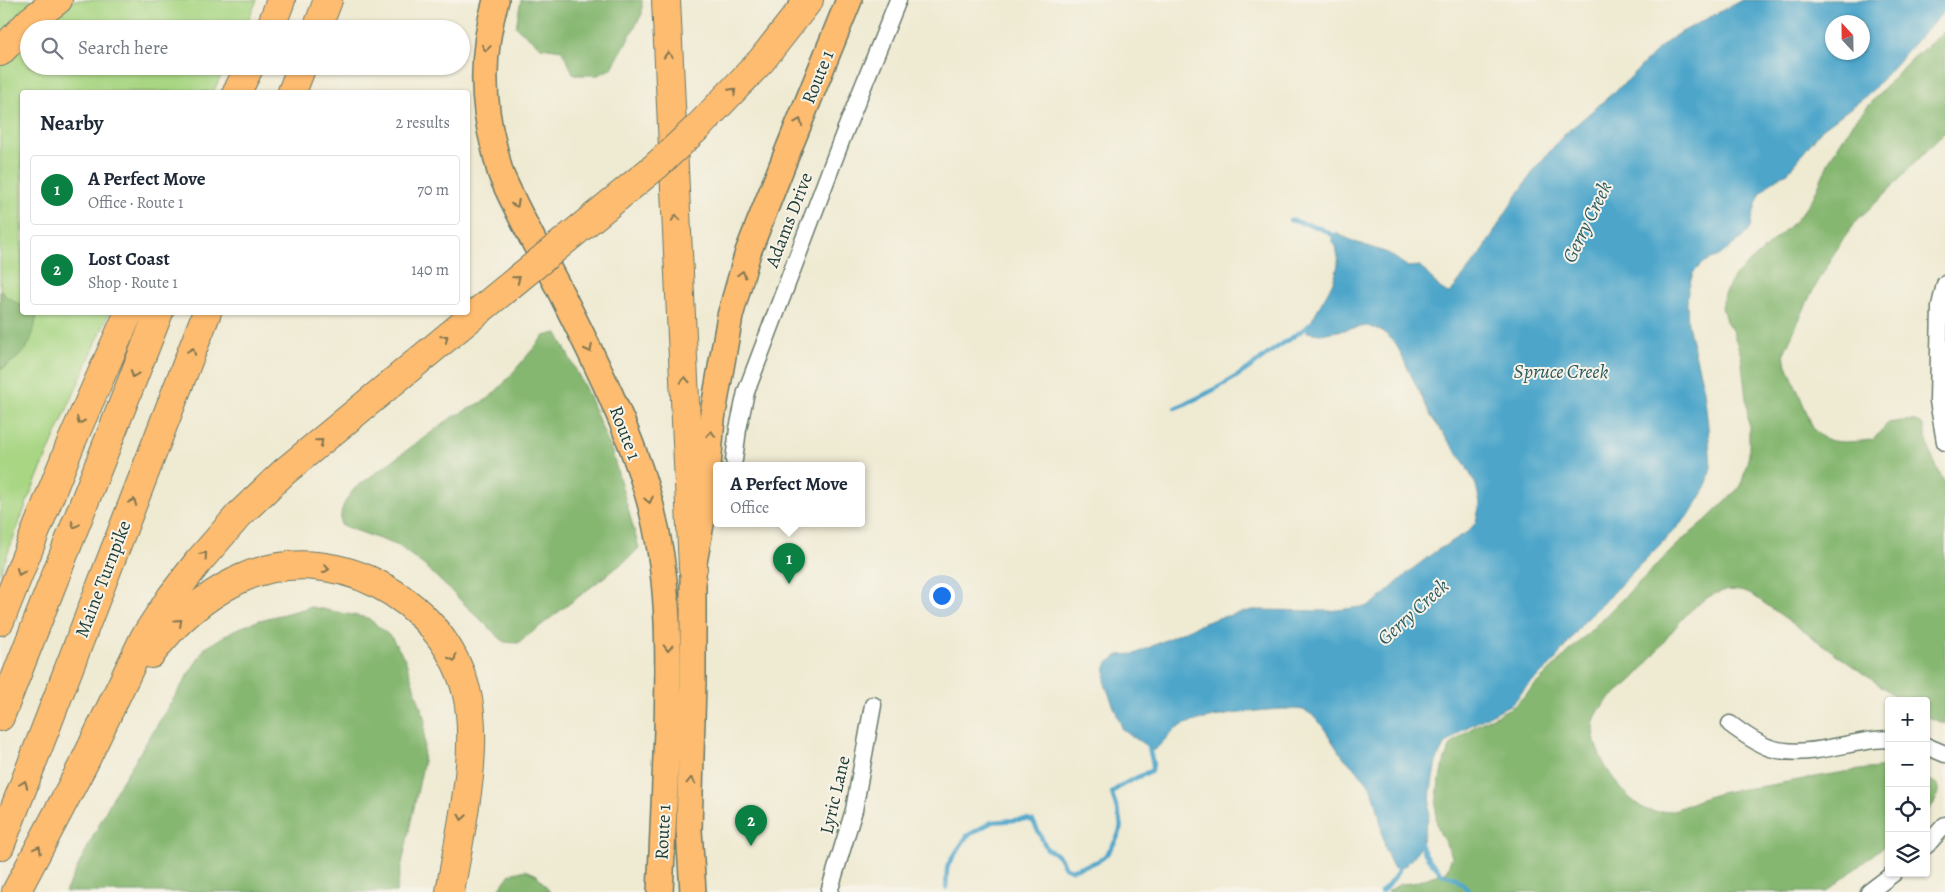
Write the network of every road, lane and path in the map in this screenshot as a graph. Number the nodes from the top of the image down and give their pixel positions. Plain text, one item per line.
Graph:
1 (58, 0) edge
2 (328, 0) edge
3 (496, 0) edge
4 (666, 0) edge
5 (809, 0) edge
6 (850, 0) edge
7 (898, 0) edge
8 (31, 20) edge
9 (320, 20) edge
10 (20, 31) edge
11 (0, 52) edge
12 (246, 75) edge
13 (252, 75) edge
14 (299, 75) edge
15 (238, 90) edge
16 (246, 90) edge
17 (293, 90) edge
18 (1945, 284) edge
19 (127, 315) edge
20 (158, 315) edge
21 (206, 315) edge
22 (1945, 442) edge
23 (734, 460) dead end
24 (693, 568) junction
25 (0, 621) edge
26 (115, 700) junction
27 (873, 705) dead end
28 (0, 717) edge
29 (1730, 724) dead end
30 (1885, 739) edge
31 (1930, 748) edge
32 (1945, 754) edge
33 (1945, 825) edge
34 (689, 830) junction
35 (1930, 842) edge
36 (0, 846) edge
37 (1889, 877) edge
38 (16, 892) edge
39 (450, 892) edge
40 (660, 892) edge
41 (684, 892) edge
42 (693, 892) edge
43 (829, 892) edge
44 (1869, 892) edge

1 - 8 highway
2 - 9 highway
3 -> 40 main road, Route 1
24 -> 4 highway
26 -> 5 highway, bridge
24 -> 6 main road, Route 1
7 - 23 street, Adams Drive
10 - 11 highway
12 - 15 highway
13 - 16 highway
14 - 17 highway
18 - 22 street
19 -> 25 highway
20 -> 28 highway
36 -> 21 highway, Maine Turnpike
34 -> 24 main road, Route 1
38 -> 26 highway
26 -> 39 highway
27 - 43 street, Lyric Lane
29 - 30 street
31 - 32 street
33 - 35 street
34 - 41 main road
34 - 42 main road, Route 1
37 - 44 street

